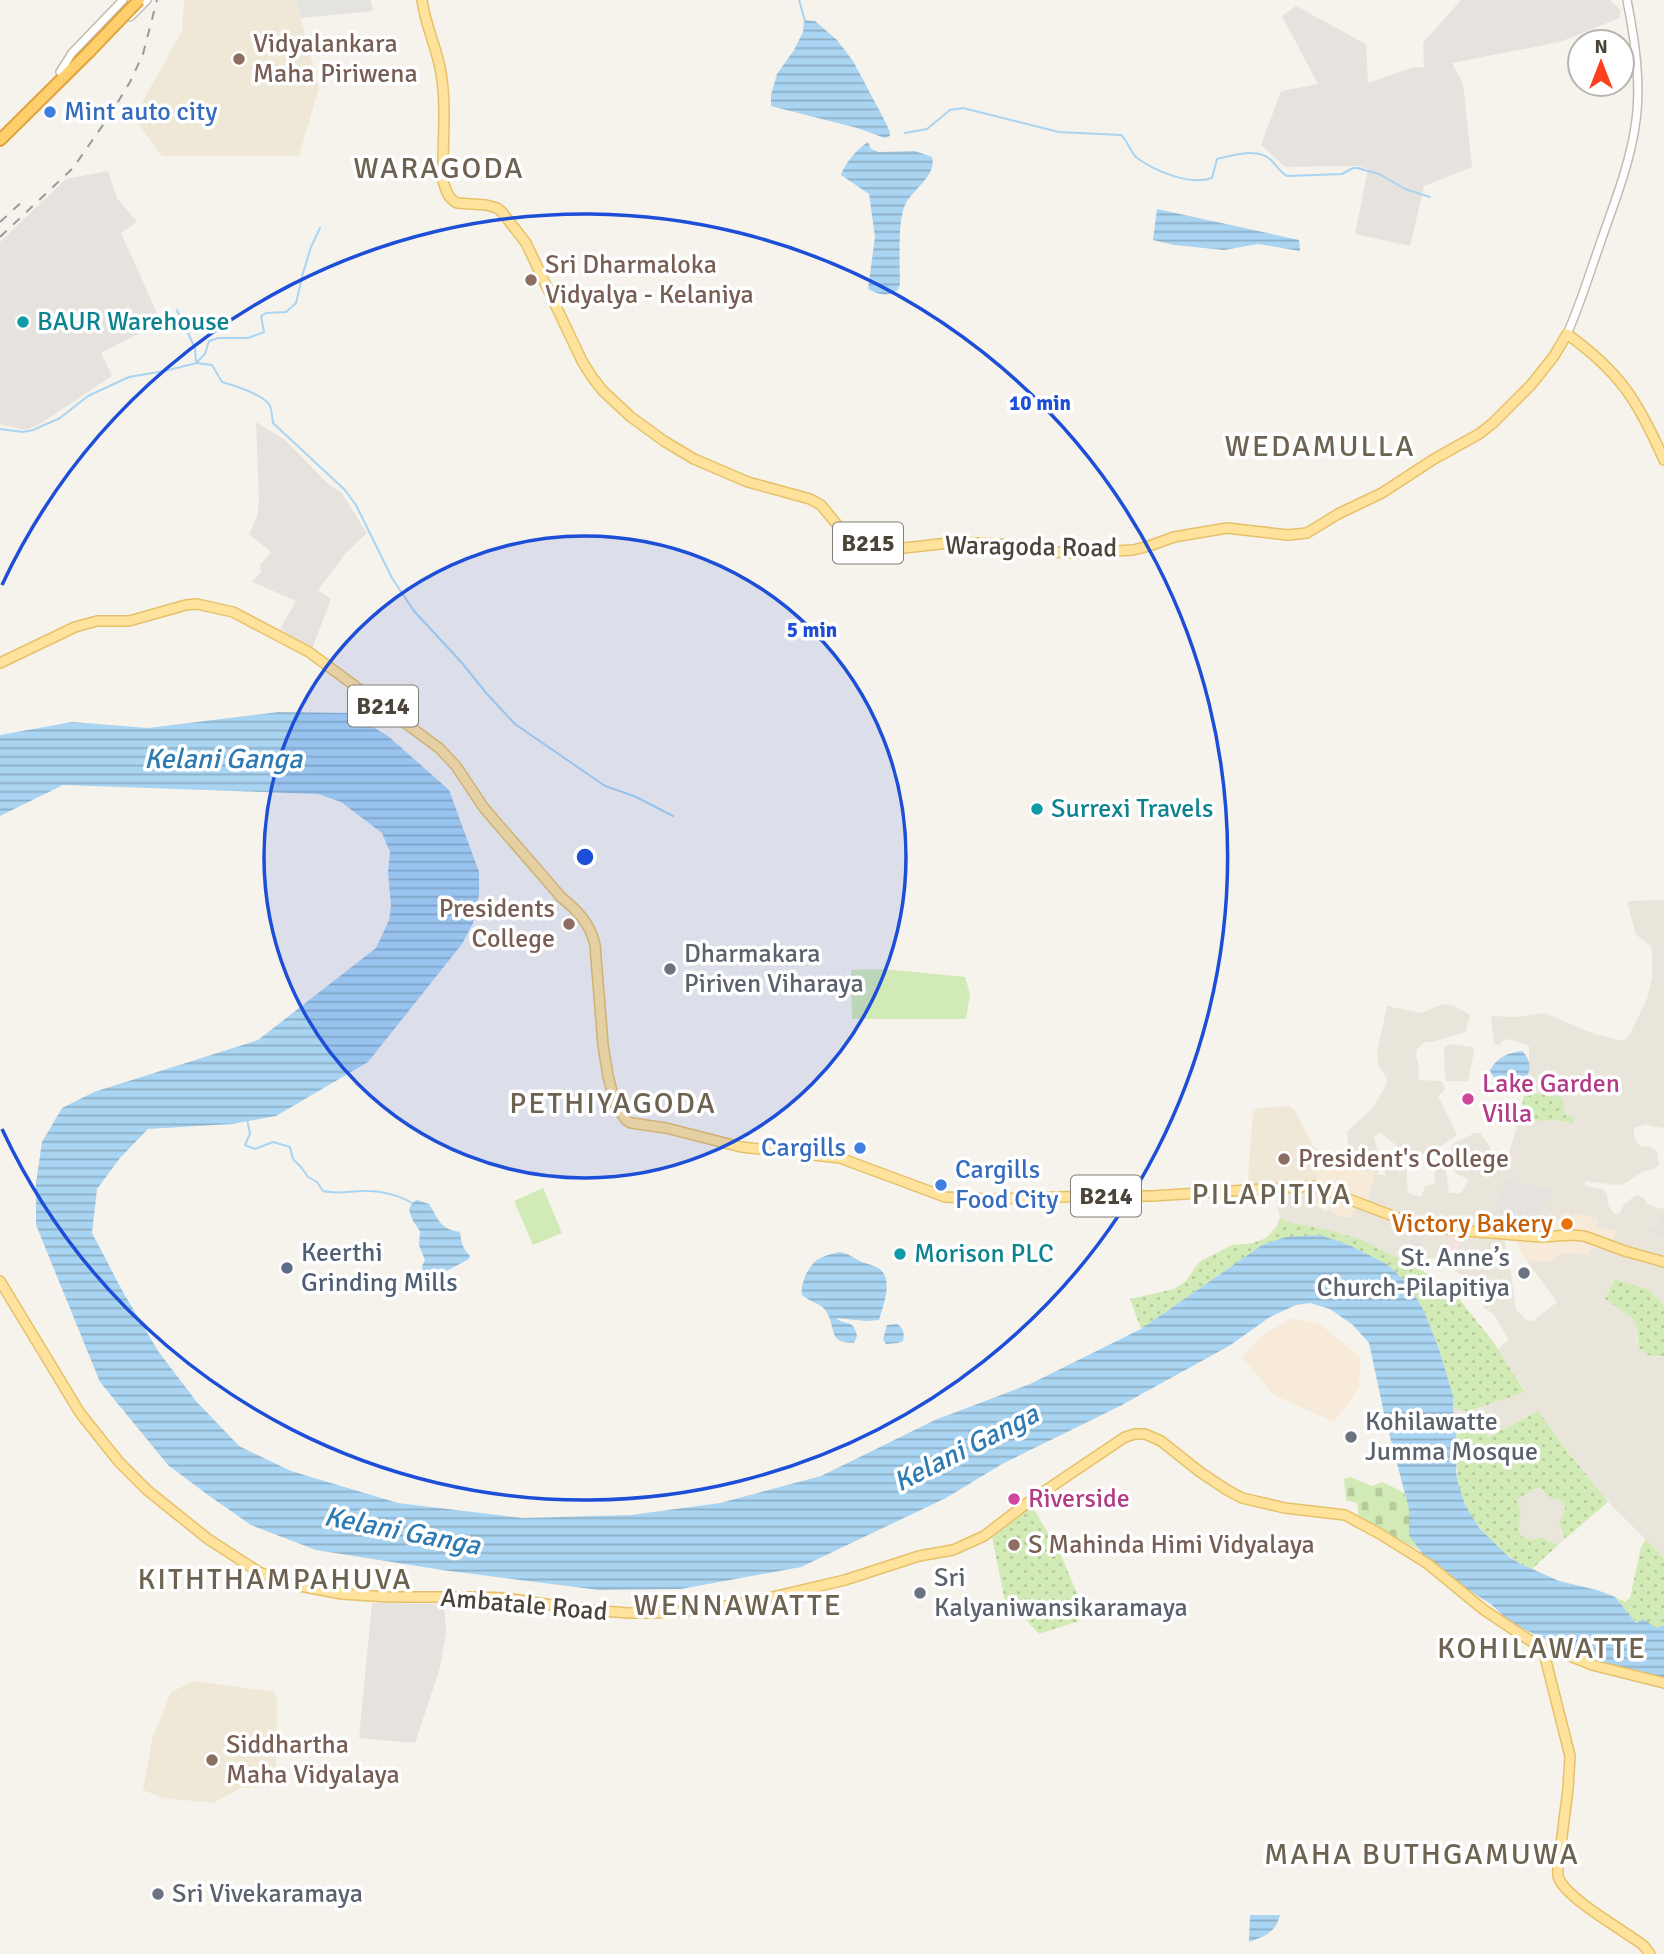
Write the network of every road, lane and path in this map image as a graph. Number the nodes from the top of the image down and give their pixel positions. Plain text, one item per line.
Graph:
1 (123, 0) edge
2 (130, 0) edge
3 (139, 0) edge
4 (147, 0) edge
5 (422, 0) edge
6 (1627, 0) edge
7 (116, 7) junction
8 (128, 18) junction
9 (86, 50) junction
10 (63, 74) junction
11 (0, 131) edge
12 (0, 140) edge
13 (1567, 334) junction
14 (1664, 460) edge
15 (0, 663) edge
16 (1664, 1262) edge
17 (0, 1281) edge
18 (1543, 1649) junction
19 (1664, 1683) edge
20 (1650, 1954) edge

1 - 7 street
2 - 9 highway
3 - 9 highway, bridge
4 - 8 street
5 - 13 main road, Waragoda Road / B215
6 - 13 street
7 - 8 street
7 - 10 street
8 - 10 street
9 - 10 highway
10 - 11 highway
10 - 12 highway
13 - 14 main road
15 - 16 main road, B214
17 - 18 main road, Ambatale Road
18 - 19 main road, Ambatale Road
18 - 20 main road

